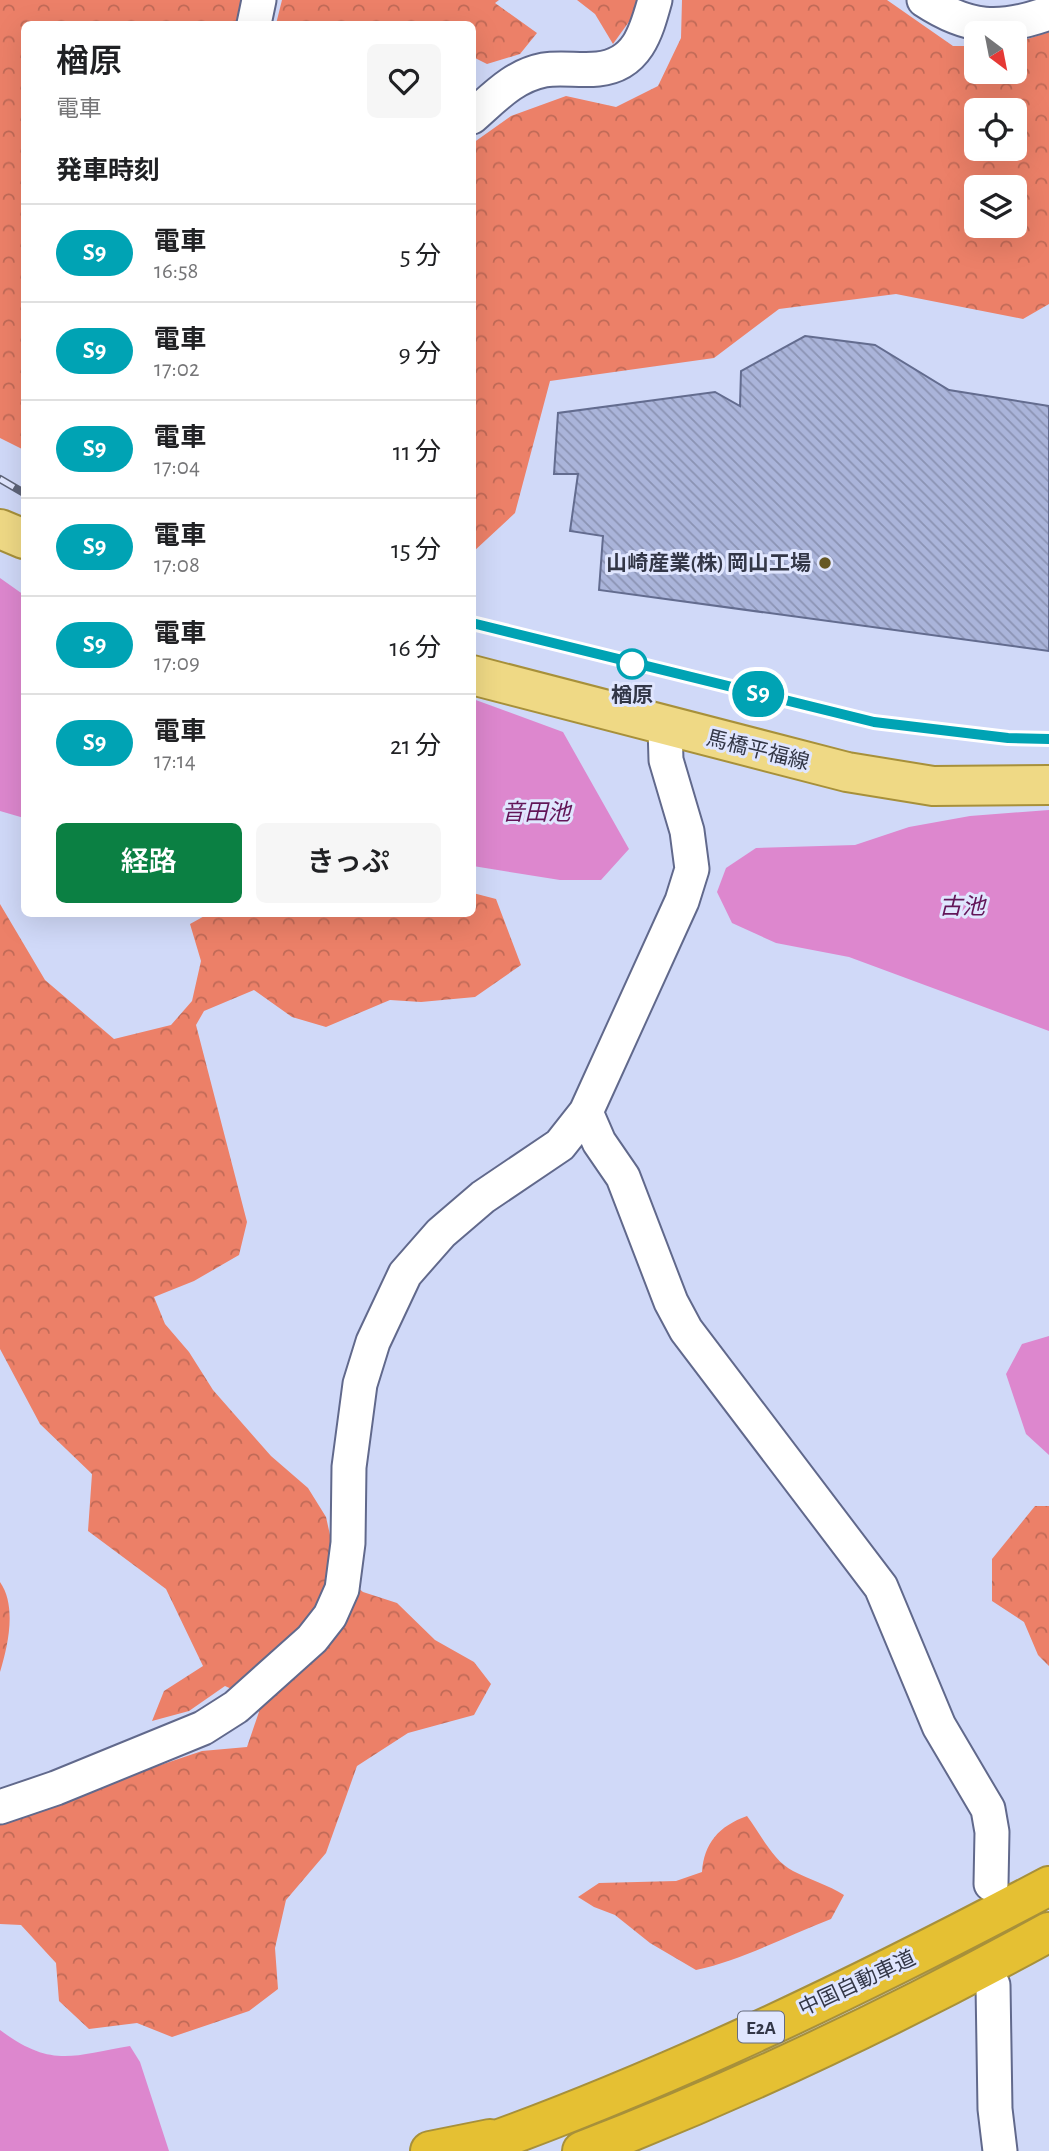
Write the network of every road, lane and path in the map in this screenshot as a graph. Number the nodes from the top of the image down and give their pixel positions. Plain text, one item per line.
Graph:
1 (259, 0) edge
2 (655, 0) edge
3 (924, 0) edge
4 (1049, 12) edge
5 (255, 21) edge
6 (476, 113) edge
7 (0, 529) edge
8 (21, 538) edge
9 (476, 676) edge
10 (665, 727) junction
11 (1049, 785) edge
12 (586, 1112) junction
13 (0, 1807) edge
14 (991, 1884) dead end
15 (1049, 1886) edge
16 (1049, 1932) edge
17 (993, 1985) dead end
18 (942, 1991) junction
19 (513, 2134) junction
20 (430, 2151) edge
21 (466, 2151) edge
22 (582, 2151) edge
23 (648, 2151) edge
24 (1000, 2151) edge

1 - 5 street
2 - 6 street
3 - 4 street
7 - 8 main road
9 - 10 main road, 馬橋平福線
10 - 11 main road, 馬橋平福線
10 - 12 street
12 - 13 street
12 - 14 street
15 - 19 highway, 中国自動車道 / E2A
16 - 18 highway, 中国自動車道 / E2A
17 - 24 street
18 - 22 highway, 中国自動車道 / E2A
18 - 23 highway
19 - 20 highway
19 - 21 highway, 中国自動車道 / E2A

